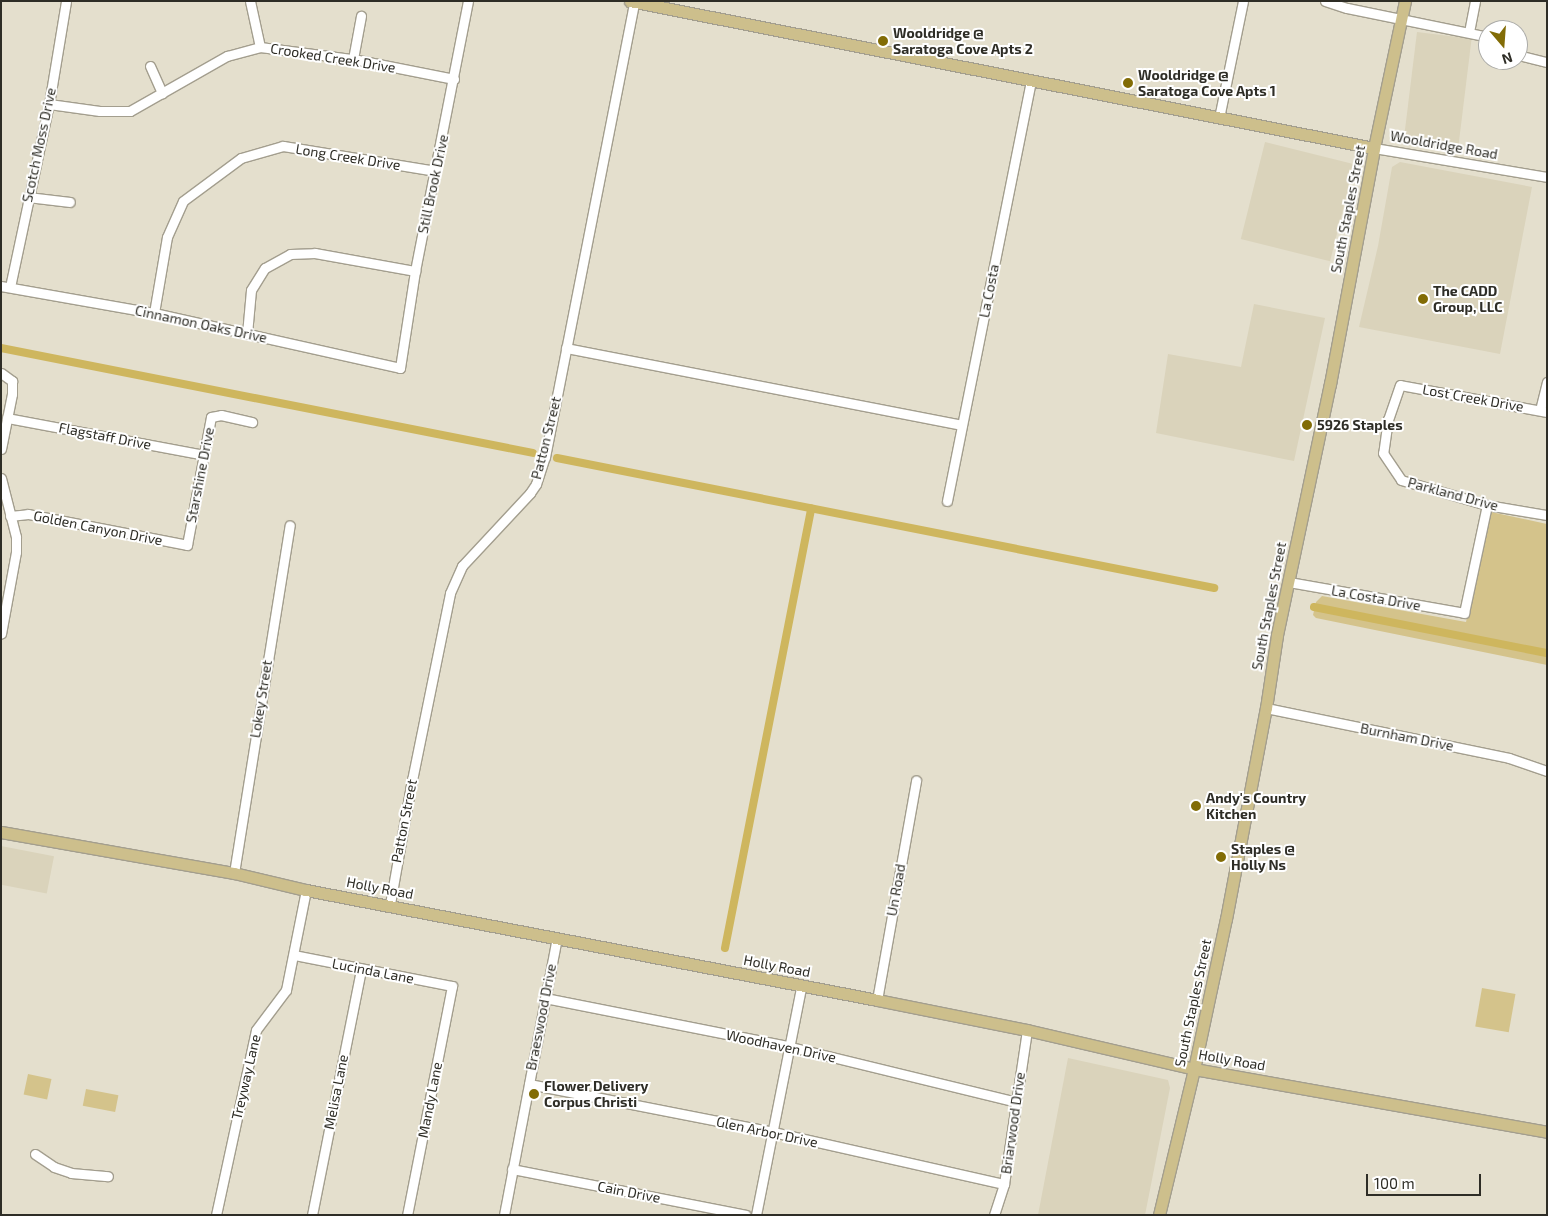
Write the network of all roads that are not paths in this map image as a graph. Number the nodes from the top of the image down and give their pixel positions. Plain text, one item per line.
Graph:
1 (66, 1) edge
2 (250, 1) edge
3 (468, 1) edge
4 (1243, 1) edge
5 (1325, 1) edge
6 (1405, 1) edge
7 (1475, 1) edge
8 (632, 2) edge
9 (360, 16) dead end
10 (1402, 18) junction
11 (1469, 32) junction
12 (1478, 34) edge
13 (260, 47) junction
14 (1528, 57) edge
15 (353, 58) junction
16 (1547, 62) edge
17 (150, 66) dead end
18 (454, 79) junction
19 (1031, 82) junction
20 (162, 93) junction
21 (49, 104) junction
22 (1219, 118) junction
23 (1374, 148) junction
24 (436, 171) junction
25 (1547, 177) edge
26 (28, 197) junction
27 (70, 202) dead end
28 (415, 271) junction
29 (6, 286) edge
30 (154, 313) junction
31 (247, 334) junction
32 (566, 348) junction
33 (400, 368) joint
34 (1, 373) edge
35 (1547, 382) edge
36 (1400, 385) joint
37 (1543, 411) edge
38 (7, 418) junction
39 (252, 422) dead end
40 (962, 425) junction
41 (1, 449) edge
42 (204, 455) junction
43 (1, 478) edge
44 (947, 501) dead end
45 (1487, 505) junction
46 (1547, 515) edge
47 (10, 516) junction
48 (290, 525) dead end
49 (187, 545) joint
50 (1288, 582) junction
51 (1, 634) edge
52 (1266, 708) junction
53 (1547, 771) edge
54 (916, 780) dead end
55 (1, 832) edge
56 (234, 873) junction
57 (306, 890) junction
58 (390, 904) junction
59 (556, 938) junction
60 (294, 955) junction
61 (361, 969) junction
62 (452, 986) joint
63 (801, 987) junction
64 (545, 998) junction
65 (877, 1000) junction
66 (1027, 1030) junction
67 (788, 1046) junction
68 (1194, 1069) junction
69 (529, 1084) junction
70 (1016, 1102) junction
71 (773, 1132) junction
72 (1547, 1132) edge
73 (35, 1154) dead end
74 (512, 1169) junction
75 (108, 1176) dead end
76 (1004, 1184) junction
77 (216, 1215) edge
78 (312, 1215) edge
79 (408, 1215) edge
80 (504, 1215) edge
81 (746, 1215) edge
82 (756, 1215) edge
83 (994, 1215) edge
84 (1159, 1215) edge

1 - 21 street, Scotch Moss Drive
2 - 13 street
3 - 18 street, Still Brook Drive
4 - 22 street
5 - 10 street
6 - 10 main road, South Staples Street
7 - 11 street
8 - 19 main road, Wooldridge Road
8 - 32 street, Patton Street
9 - 15 street
10 - 11 street
10 - 23 main road, South Staples Street
11 - 12 street
13 - 15 street, Crooked Creek Drive
13 - 20 street, Crooked Creek Drive
14 - 16 street
15 - 18 street, Crooked Creek Drive
17 - 20 street
18 - 24 street, Still Brook Drive
19 - 22 main road, Wooldridge Road
19 - 40 street, La Costa
20 - 21 street, Crooked Creek Drive
21 - 26 street, Scotch Moss Drive
22 - 23 main road, Wooldridge Road
23 - 25 street, Wooldridge Road
23 - 50 main road, South Staples Street
24 - 28 street, Still Brook Drive
24 - 30 street, Long Creek Drive
26 - 27 street
26 - 29 street, Scotch Moss Drive
28 - 31 street
28 - 33 street, Still Brook Drive
29 - 30 street, Cinnamon Oaks Drive
30 - 31 street, Cinnamon Oaks Drive
31 - 33 street, Cinnamon Oaks Drive
32 - 40 street
32 - 58 street, Patton Street
34 - 38 street
35 - 37 street
36 - 37 street, Lost Creek Drive
36 - 45 street, Parkland Drive
38 - 41 street
38 - 42 street, Flagstaff Drive
39 - 42 street, Starshine Drive
40 - 44 street, La Costa
42 - 49 street, Starshine Drive
43 - 47 street
45 - 46 street, Parkland Drive
45 - 50 street, La Costa Drive
47 - 49 street, Golden Canyon Drive
47 - 51 street
48 - 56 street, Lokey Street
50 - 52 main road, South Staples Street
52 - 53 street, Burnham Drive
52 - 68 main road, South Staples Street
54 - 65 street, Un Road
55 - 56 main road, Holly Road
56 - 57 main road, Holly Road
57 - 58 main road, Holly Road
57 - 60 street, Treyway Lane
58 - 59 main road, Holly Road
59 - 63 main road, Holly Road
59 - 64 street, Braeswood Drive
60 - 61 street, Lucinda Lane
60 - 77 street, Treyway Lane
61 - 62 street, Lucinda Lane
61 - 78 street, Melisa Lane
62 - 79 street, Mandy Lane
63 - 65 main road, Holly Road
63 - 67 street
64 - 67 street, Woodhaven Drive
64 - 69 street, Braeswood Drive
65 - 66 main road, Holly Road
66 - 68 main road, Holly Road
66 - 70 street, Briarwood Drive
67 - 70 street, Woodhaven Drive
67 - 71 street
68 - 72 main road, Holly Road
68 - 84 main road, South Staples Street
69 - 71 street, Glen Arbor Drive
69 - 74 street, Braeswood Drive
70 - 76 street, Briarwood Drive
71 - 76 street, Glen Arbor Drive
71 - 82 street
73 - 75 street
74 - 80 street, Braeswood Drive
74 - 81 street, Cain Drive
76 - 83 street, Briarwood Drive

